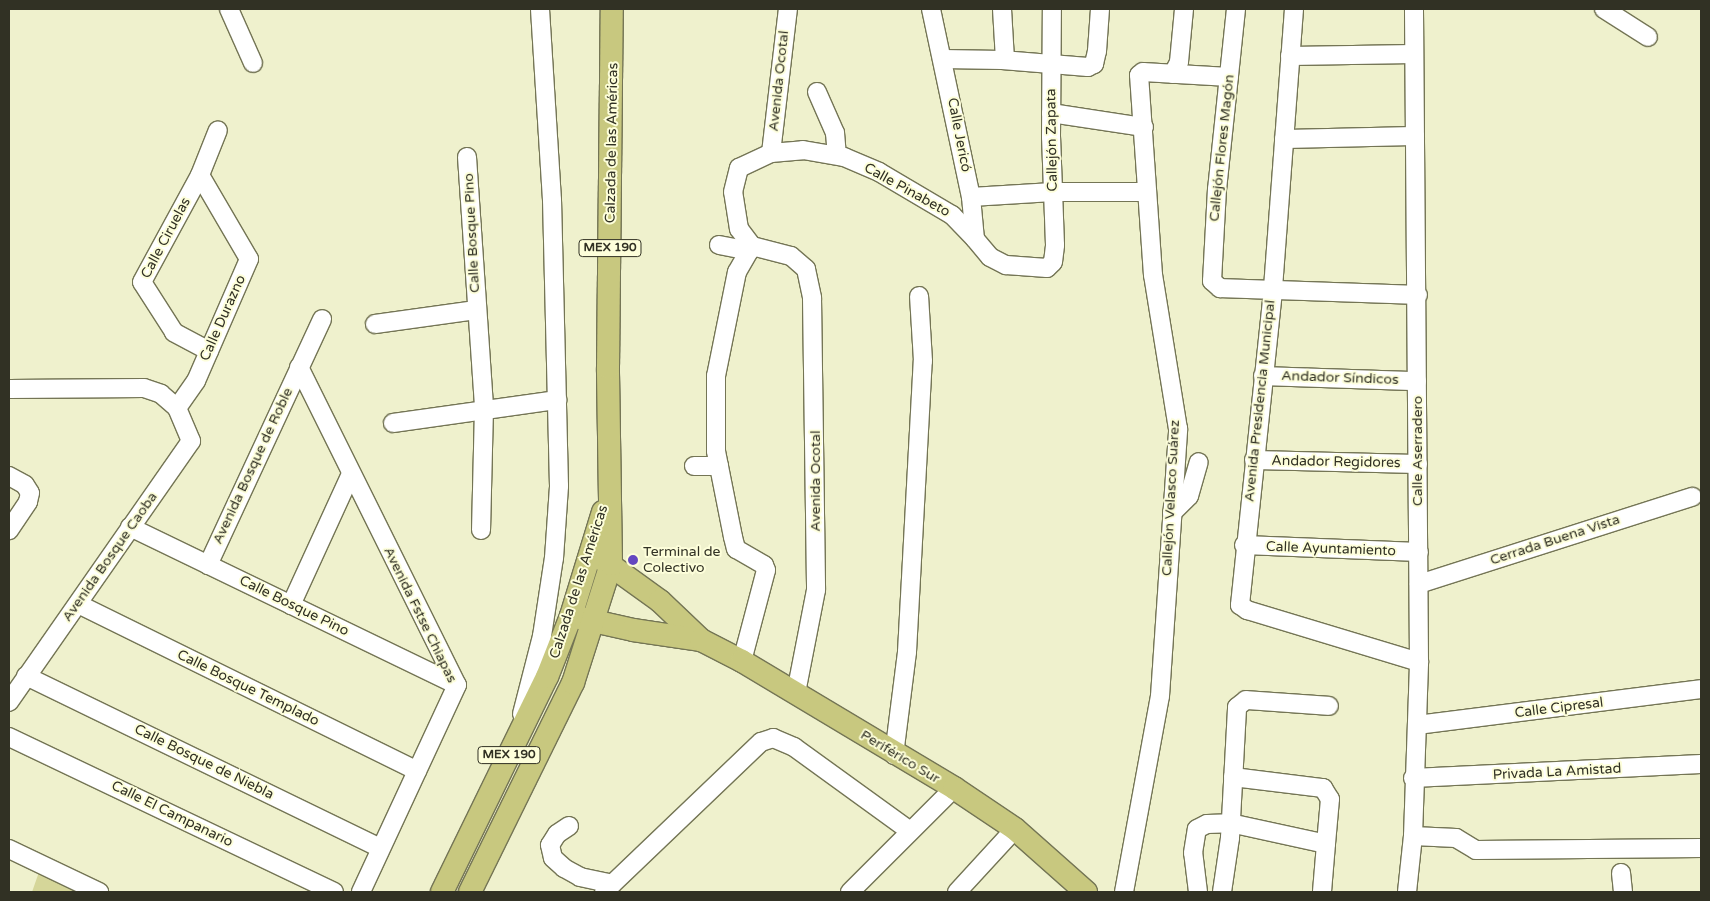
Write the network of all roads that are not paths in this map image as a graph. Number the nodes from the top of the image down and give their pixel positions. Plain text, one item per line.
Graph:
1 (229, 9) edge
2 (540, 9) edge
3 (612, 9) edge
4 (788, 9) edge
5 (931, 9) edge
6 (1002, 9) edge
7 (1052, 9) edge
8 (1100, 9) edge
9 (1184, 9) edge
10 (1236, 9) edge
11 (1294, 9) edge
12 (1414, 9) edge
13 (1604, 9) edge
14 (1648, 37) dead end
15 (1414, 54) junction
16 (1290, 56) junction
17 (943, 59) junction
18 (1005, 60) junction
19 (252, 62) dead end
20 (1052, 64) junction
21 (1173, 74) junction
22 (1229, 77) junction
23 (816, 92) dead end
24 (1051, 113) junction
25 (1144, 127) junction
26 (218, 130) dead end
27 (1414, 136) junction
28 (1284, 139) junction
29 (771, 154) junction
30 (837, 155) junction
31 (467, 156) dead end
32 (200, 175) junction
33 (1053, 192) junction
34 (1145, 192) junction
35 (971, 197) junction
36 (975, 239) junction
37 (719, 245) dead end
38 (750, 249) junction
39 (1273, 291) junction
40 (1418, 295) junction
41 (919, 296) dead end
42 (476, 310) junction
43 (322, 319) dead end
44 (375, 324) dead end
45 (209, 351) junction
46 (299, 367) junction
47 (1263, 376) junction
48 (1418, 381) junction
49 (9, 390) edge
50 (557, 400) junction
51 (177, 408) junction
52 (484, 408) junction
53 (393, 423) dead end
54 (1254, 460) junction
55 (1199, 462) dead end
56 (1418, 464) junction
57 (694, 466) dead end
58 (719, 466) junction
59 (351, 474) junction
60 (9, 476) edge
61 (610, 488) junction
62 (1692, 497) dead end
63 (1172, 513) junction
64 (130, 527) junction
65 (9, 530) edge
66 (481, 530) dead end
67 (1244, 545) junction
68 (1419, 552) junction
69 (592, 553) junction
70 (611, 564) junction
71 (208, 565) junction
72 (1419, 584) junction
73 (78, 604) junction
74 (291, 605) junction
75 (571, 616) junction
76 (595, 621) junction
77 (701, 640) junction
78 (742, 661) junction
79 (1419, 662) junction
80 (26, 676) junction
81 (457, 685) junction
82 (1701, 689) edge
83 (796, 693) junction
84 (9, 702) edge
85 (1329, 706) dead end
86 (1417, 725) junction
87 (9, 737) edge
88 (514, 744) junction
89 (894, 755) junction
90 (1701, 764) edge
91 (417, 771) junction
92 (1233, 777) junction
93 (1413, 778) junction
94 (954, 788) junction
95 (1230, 823) junction
96 (569, 826) dead end
97 (1015, 829) junction
98 (910, 831) junction
99 (1413, 836) junction
100 (1326, 844) junction
101 (9, 848) edge
102 (381, 848) junction
103 (1701, 848) edge
104 (1621, 873) dead end
105 (608, 888) edge
106 (99, 892) edge
107 (334, 892) edge
108 (361, 892) edge
109 (442, 892) edge
110 (470, 892) edge
111 (850, 892) edge
112 (957, 892) edge
113 (1086, 892) edge
114 (1124, 892) edge
115 (1198, 892) edge
116 (1222, 892) edge
117 (1322, 892) edge
118 (1407, 892) edge
119 (1622, 892) edge

1 - 19 street
2 - 50 street
3 - 61 main road, Calzada de las Américas / MEX 190
4 - 29 street, Avenida Ocotal
5 - 17 street, Calle Jericó
6 - 18 street
7 - 20 street, Callejón Zapata
8 - 20 street
9 - 21 street
10 - 22 street, Callejón Flores Magón
11 - 16 street, Avenida Presidencia Municipal
12 - 15 street, Calle Aserradero
13 - 14 street
15 - 16 street
15 - 27 street, Calle Aserradero
16 - 28 street, Avenida Presidencia Municipal
17 - 18 street
17 - 35 street, Calle Jericó
18 - 20 street
20 - 24 street, Callejón Zapata
21 - 22 street
21 - 25 street, Callejón Velasco Suárez
22 - 39 street, Callejón Flores Magón
23 - 30 street
24 - 25 street
24 - 33 street, Callejón Zapata
25 - 34 street, Callejón Velasco Suárez
26 - 32 street, Calle Ciruelas
27 - 28 street
27 - 40 street, Calle Aserradero
28 - 39 street, Avenida Presidencia Municipal
29 - 30 street, Calle Pinabeto
29 - 38 street, Calle Pinabeto
30 - 36 street, Calle Pinabeto
31 - 42 street, Calle Bosque Pino
32 - 45 street, Calle Durazno
32 - 45 street, Calle Ciruelas
33 - 34 street
33 - 35 street
33 - 36 street, Callejón Zapata
34 - 63 street, Callejón Velasco Suárez
35 - 36 street, Calle Jericó
37 - 38 street
38 - 58 street
38 - 83 street, Avenida Ocotal
39 - 40 street
39 - 47 street, Avenida Presidencia Municipal
40 - 48 street, Calle Aserradero
41 - 89 street
42 - 44 street, Calle Bosque Pino
42 - 52 street, Calle Bosque Pino
43 - 46 street, Avenida Bosque de Roble
45 - 51 street, Calle Durazno
46 - 59 street, Avenida Fstse Chiapas
46 - 71 street, Avenida Bosque de Roble
47 - 48 street, Andador Síndicos
47 - 54 street, Avenida Presidencia Municipal
48 - 56 street, Calle Aserradero
49 - 51 street
50 - 52 street
50 - 88 street
51 - 64 street, Avenida Bosque Caoba
52 - 53 street
52 - 66 street, Calle Bosque Pino
54 - 56 street, Andador Regidores
54 - 67 street, Avenida Presidencia Municipal
55 - 63 street
56 - 68 street, Calle Aserradero
57 - 58 street
58 - 78 street
59 - 74 street
59 - 81 street, Avenida Fstse Chiapas
60 - 65 street
61 - 69 main road, Calzada de las Américas / MEX 190
61 - 70 main road, Calzada de las Américas / MEX 190
62 - 72 street, Cerrada Buena Vista
63 - 114 street, Callejón Velasco Suárez
64 - 71 street, Calle Bosque Pino
64 - 73 street, Avenida Bosque Caoba
67 - 68 street, Calle Ayuntamiento
67 - 79 street, Avenida Presidencia Municipal
68 - 72 street, Calle Aserradero
69 - 70 main road, Periférico Sur
69 - 75 main road, Calzada de las Américas / MEX 190
70 - 76 main road, Calzada de las Américas / MEX 190
70 - 77 main road, Periférico Sur
71 - 74 street, Calle Bosque Pino
72 - 79 street, Calle Aserradero
73 - 80 street, Avenida Bosque Caoba
73 - 91 street, Calle Bosque Templado
74 - 81 street, Calle Bosque Pino
75 - 76 main road, Periférico Sur
75 - 88 main road, Calzada de las Américas / MEX 190
76 - 77 main road, Periférico Sur
76 - 110 main road, Calzada de las Américas / MEX 190
77 - 78 main road, Periférico Sur
78 - 83 main road, Periférico Sur
79 - 86 street, Calle Aserradero
80 - 84 street, Avenida Bosque Caoba
80 - 102 street, Calle Bosque de Niebla
81 - 91 street, Avenida Fstse Chiapas
82 - 86 street, Calle Cipresal
83 - 89 main road, Periférico Sur
85 - 92 street
86 - 93 street, Calle Aserradero
87 - 107 street, Calle El Campanario
88 - 109 main road, Calzada de las Américas / MEX 190
89 - 94 main road, Periférico Sur
90 - 93 street, Privada La Amistad
91 - 102 street, Avenida Fstse Chiapas
92 - 95 street
92 - 100 street
93 - 99 street, Calle Aserradero
94 - 97 main road, Periférico Sur
94 - 98 street
95 - 100 street
95 - 115 street
95 - 116 street
96 - 105 street
97 - 112 street
97 - 113 main road, Periférico Sur
98 - 105 street
98 - 111 street
99 - 103 street
99 - 118 street, Calle Aserradero
100 - 117 street
101 - 106 street
102 - 108 street, Avenida Fstse Chiapas
104 - 119 street

